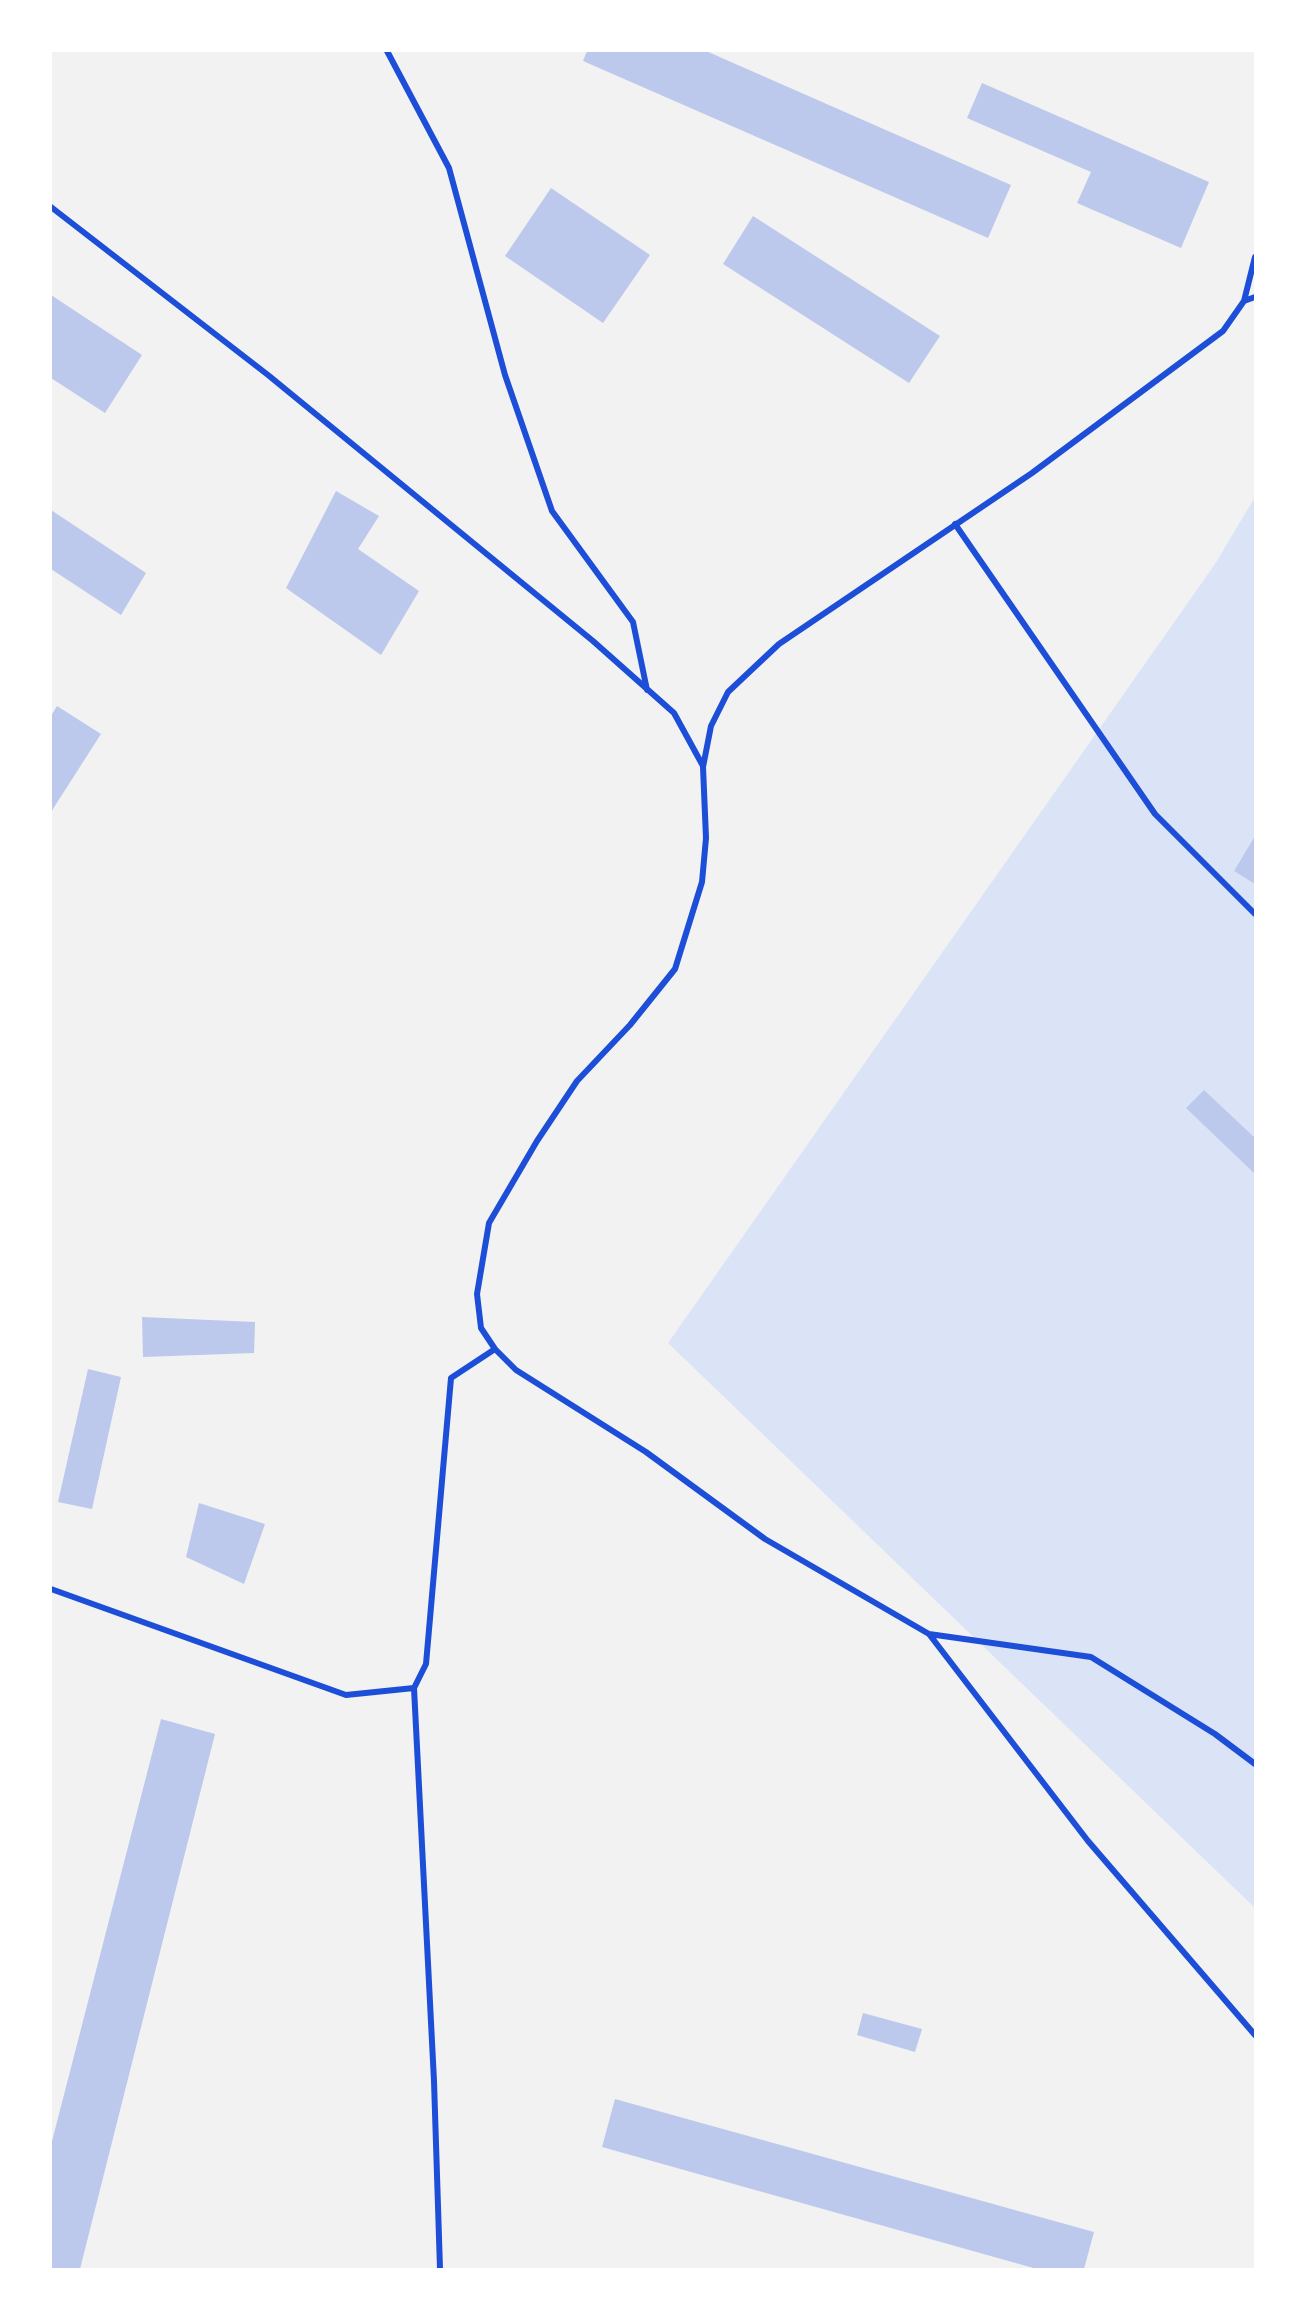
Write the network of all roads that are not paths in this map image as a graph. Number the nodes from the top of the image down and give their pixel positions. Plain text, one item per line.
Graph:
1 (387, 51) edge
2 (51, 207) edge
3 (1255, 257) edge
4 (1255, 297) edge
5 (1244, 301) junction
6 (955, 524) junction
7 (647, 690) junction
8 (703, 766) junction
9 (1255, 914) edge
10 (495, 1349) junction
11 (51, 1589) edge
12 (929, 1634) junction
13 (414, 1688) junction
14 (1255, 1764) edge
15 (1255, 2035) edge
16 (440, 2269) edge

1 - 7 street
2 - 7 street
3 - 5 street
4 - 5 street
5 - 6 street
6 - 8 street
6 - 9 street
7 - 8 street
8 - 10 street
10 - 12 street
10 - 13 street
11 - 13 street
12 - 14 street
12 - 15 street
13 - 16 street

